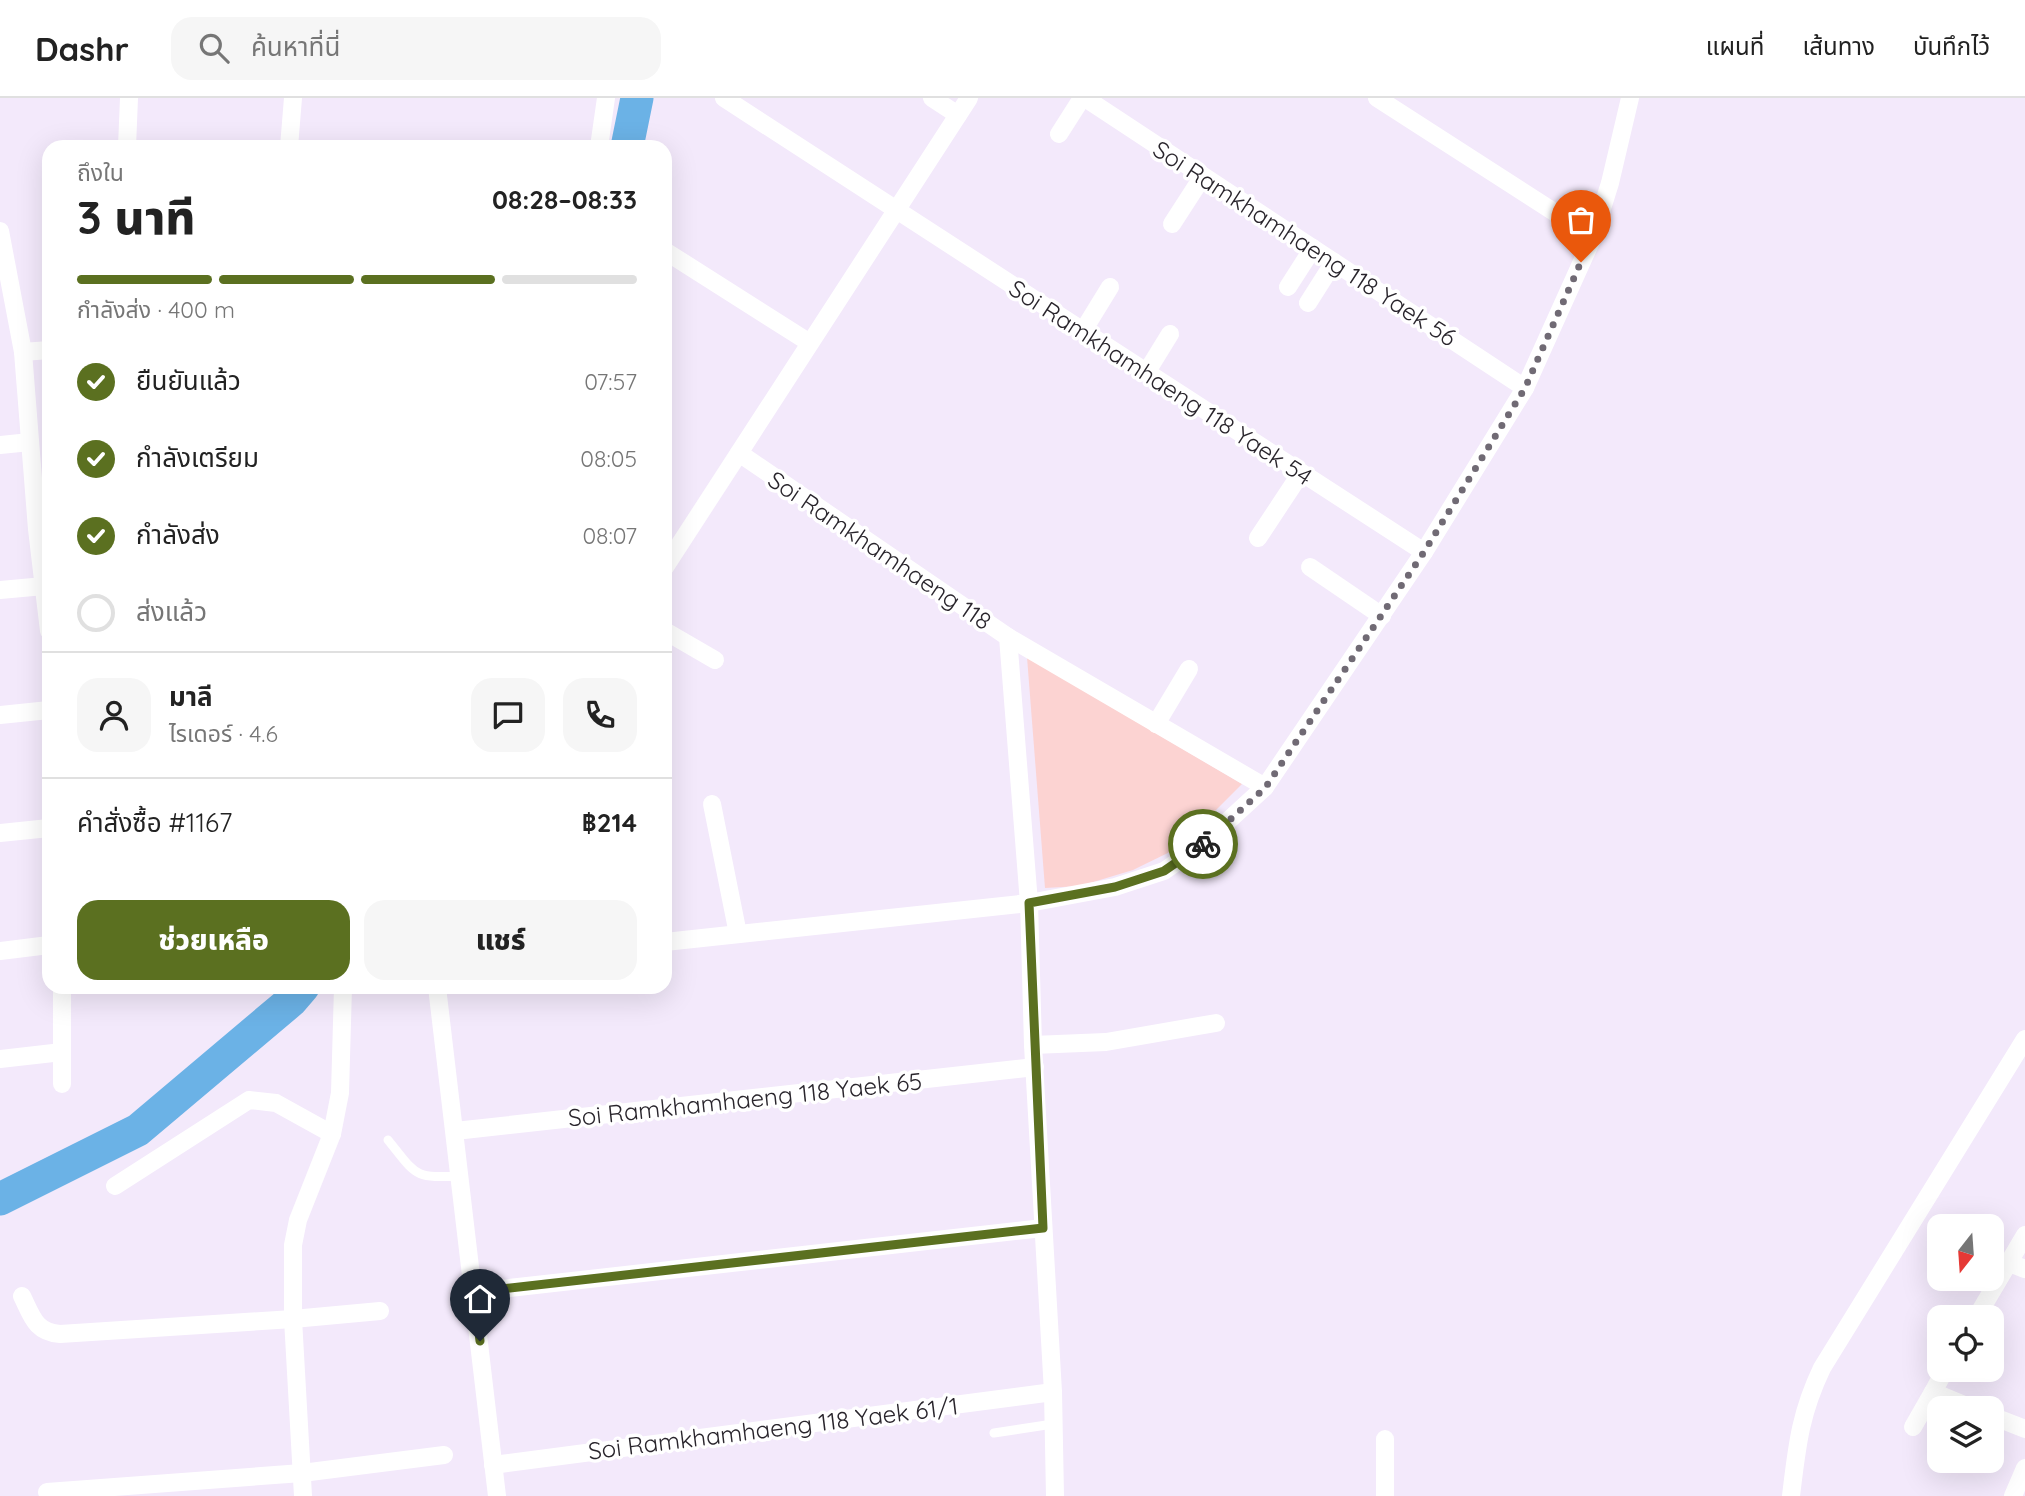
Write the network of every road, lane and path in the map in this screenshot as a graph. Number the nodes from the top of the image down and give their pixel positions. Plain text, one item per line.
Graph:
1 (129, 98) edge
2 (293, 98) edge
3 (606, 98) edge
4 (724, 98) edge
5 (932, 98) edge
6 (969, 98) edge
7 (1084, 98) edge
8 (1377, 98) edge
9 (1630, 98) edge
10 (958, 115) junction
11 (1059, 134) dead end
12 (127, 140) edge
13 (290, 140) edge
14 (600, 140) edge
15 (1203, 176) junction
16 (898, 211) junction
17 (1171, 224) dead end
18 (0, 231) edge
19 (1593, 237) junction
20 (1313, 248) junction
21 (672, 255) edge
22 (1334, 262) junction
23 (1110, 287) dead end
24 (1288, 287) dead end
25 (1308, 303) dead end
26 (8, 317) edge
27 (1083, 331) junction
28 (1170, 334) dead end
29 (810, 343) junction
30 (42, 351) edge
31 (23, 352) junction
32 (1146, 373) junction
33 (1525, 388) junction
34 (30, 442) junction
35 (0, 445) edge
36 (738, 453) junction
37 (1301, 473) junction
38 (41, 480) edge
39 (42, 515) edge
40 (1258, 538) dead end
41 (1424, 552) junction
42 (672, 557) edge
43 (1310, 567) dead end
44 (42, 586) edge
45 (0, 590) edge
46 (1382, 616) junction
47 (672, 636) edge
48 (1008, 637) junction
49 (715, 660) dead end
50 (1189, 669) dead end
51 (42, 711) edge
52 (0, 715) edge
53 (1156, 724) junction
54 (1265, 788) junction
55 (712, 804) dead end
56 (42, 829) edge
57 (0, 833) edge
58 (1029, 903) junction
59 (738, 934) junction
60 (672, 941) edge
61 (42, 946) edge
62 (0, 951) edge
63 (62, 994) edge
64 (343, 994) edge
65 (438, 994) edge
66 (1216, 1023) dead end
67 (2025, 1039) edge
68 (1034, 1045) junction
69 (62, 1052) junction
70 (0, 1059) edge
71 (1035, 1067) junction
72 (62, 1084) dead end
73 (455, 1131) junction
74 (332, 1134) junction
75 (388, 1140) dead end
76 (460, 1176) junction
77 (115, 1186) dead end
78 (1043, 1228) junction
79 (2025, 1235) edge
80 (2007, 1262) junction
81 (2025, 1269) edge
82 (474, 1292) junction
83 (22, 1296) dead end
84 (1983, 1305) edge
85 (380, 1311) dead end
86 (293, 1319) junction
87 (1938, 1382) edge
88 (1053, 1392) junction
89 (1933, 1392) junction
90 (1943, 1396) edge
91 (2004, 1421) edge
92 (1053, 1424) junction
93 (1913, 1427) dead end
94 (2025, 1429) edge
95 (994, 1433) dead end
96 (1385, 1438) dead end
97 (444, 1455) dead end
98 (493, 1465) junction
99 (2025, 1468) edge
100 (302, 1473) junction
101 (47, 1492) dead end
102 (303, 1496) edge
103 (497, 1496) edge
104 (1055, 1496) edge
105 (1385, 1496) edge
106 (1791, 1496) edge
107 (2013, 1496) edge

1 - 12 street
2 - 13 street
3 - 14 street
4 - 16 street, Soi Ramkhamhaeng 118 Yaek 54
5 - 10 street
6 - 10 street
7 - 11 street
7 - 15 street, Soi Ramkhamhaeng 118 Yaek 56
8 - 19 street
9 - 19 street
10 - 16 street
15 - 17 street
15 - 20 street, Soi Ramkhamhaeng 118 Yaek 56
16 - 27 street, Soi Ramkhamhaeng 118 Yaek 54
16 - 29 street
18 - 26 street
19 - 33 street
20 - 22 street, Soi Ramkhamhaeng 118 Yaek 56
20 - 24 street
21 - 29 street
22 - 25 street
22 - 33 street, Soi Ramkhamhaeng 118 Yaek 56
23 - 27 street
26 - 31 street
27 - 32 street, Soi Ramkhamhaeng 118 Yaek 54
28 - 32 street
29 - 36 street
30 - 31 street
31 - 34 street
32 - 37 street, Soi Ramkhamhaeng 118 Yaek 54
33 - 41 street
34 - 35 street
34 - 38 street
36 - 42 street
36 - 48 street, Soi Ramkhamhaeng 118
37 - 40 street
37 - 41 street, Soi Ramkhamhaeng 118 Yaek 54
38 - 39 street
41 - 46 street
43 - 46 street
44 - 45 street
46 - 54 street
47 - 49 street
48 - 53 street
48 - 58 street, Soi Ramkhamhaeng 118
50 - 53 street
51 - 52 street
53 - 54 street
54 - 58 street
55 - 59 street
56 - 57 street
58 - 59 street
58 - 68 street, Soi Ramkhamhaeng 118
59 - 60 street
61 - 62 street
63 - 69 street
64 - 74 street
65 - 73 street
66 - 68 street
67 - 106 street
68 - 71 street, Soi Ramkhamhaeng 118
69 - 70 street
69 - 72 street
71 - 73 street, Soi Ramkhamhaeng 118 Yaek 65
71 - 78 street, Soi Ramkhamhaeng 118
73 - 76 street
74 - 77 street
74 - 86 street
75 - 76 lane
76 - 82 street
78 - 82 street
78 - 88 street, Soi Ramkhamhaeng 118
79 - 80 street
80 - 81 street
80 - 84 street
82 - 98 street
83 - 86 street
85 - 86 street
86 - 100 street
87 - 89 street
88 - 92 street, Soi Ramkhamhaeng 118
88 - 98 street, Soi Ramkhamhaeng 118 Yaek 61/1
89 - 90 street
89 - 93 street
91 - 94 street
92 - 95 lane
92 - 104 street, Soi Ramkhamhaeng 118
96 - 105 street
97 - 100 street
98 - 103 street
99 - 107 street
100 - 101 street
100 - 102 street

